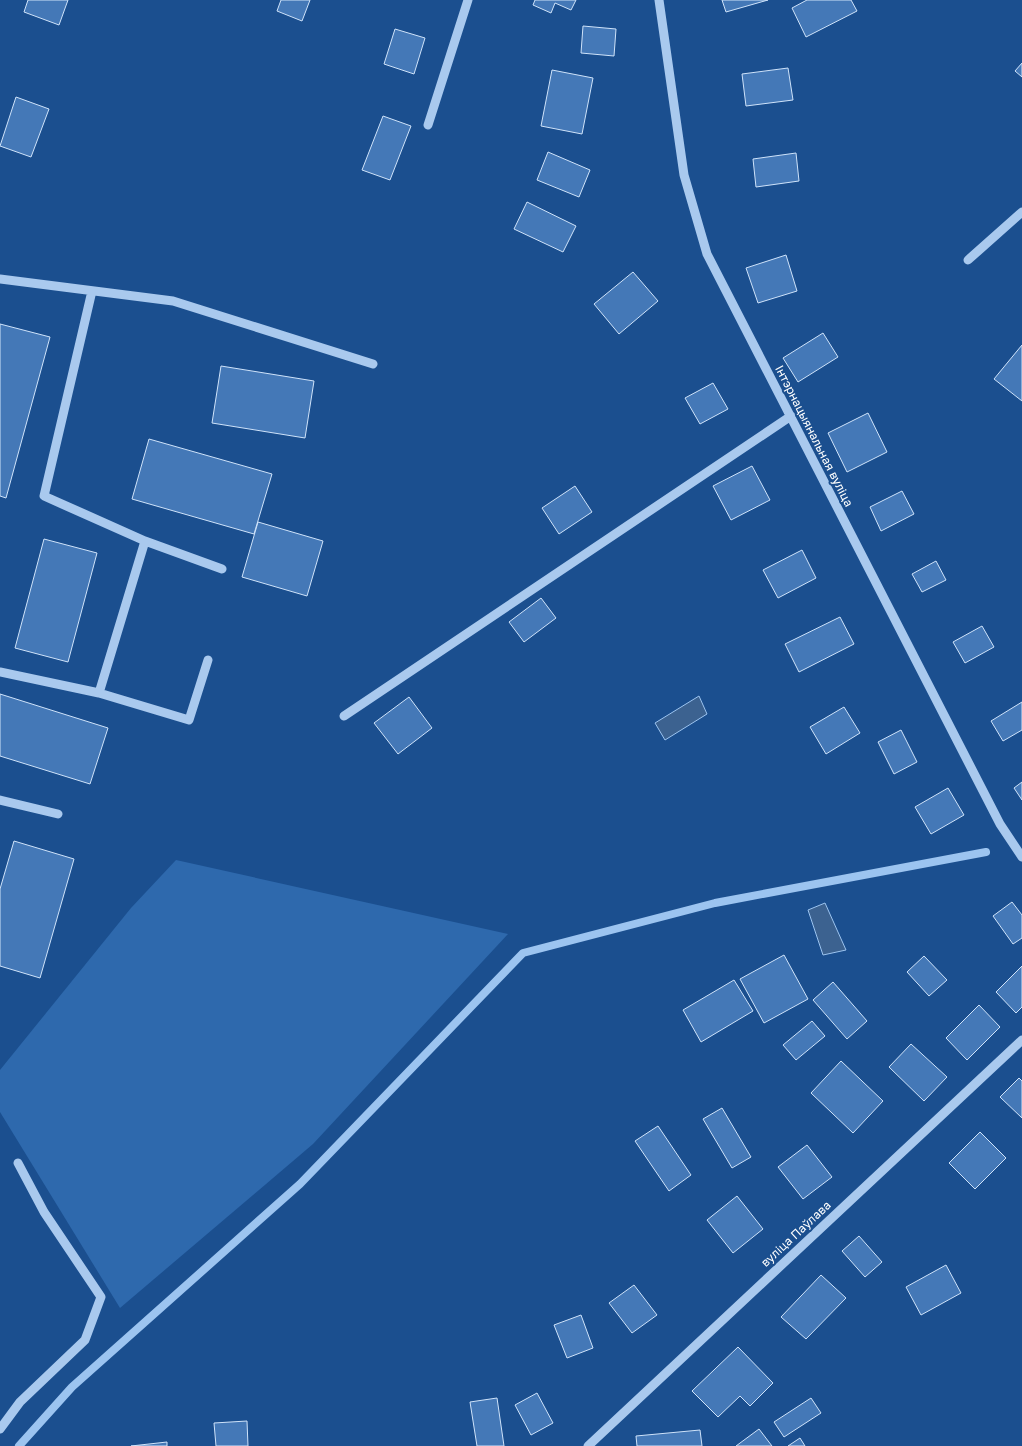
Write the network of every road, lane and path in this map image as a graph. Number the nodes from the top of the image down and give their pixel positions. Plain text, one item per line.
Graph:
1 (468, 0) edge
2 (659, 0) edge
3 (428, 125) dead end
4 (1022, 212) edge
5 (968, 260) dead end
6 (0, 280) edge
7 (92, 291) junction
8 (373, 364) dead end
9 (791, 416) junction
10 (145, 541) junction
11 (222, 569) dead end
12 (208, 660) dead end
13 (0, 672) edge
14 (99, 693) junction
15 (344, 716) dead end
16 (0, 800) edge
17 (58, 814) dead end
18 (1022, 857) edge
19 (1022, 1040) edge
20 (18, 1163) dead end
21 (0, 1429) edge
22 (588, 1446) edge

1 - 3 street
2 - 9 street, Інтэрнацыянальная вуліца
4 - 5 street
6 - 7 street
7 - 8 street
7 - 10 street
9 - 15 street
9 - 18 street, Інтэрнацыянальная вуліца
10 - 11 street
10 - 14 street
12 - 14 street
13 - 14 street
16 - 17 street
19 - 22 street, вуліца Паўлава
20 - 21 street

